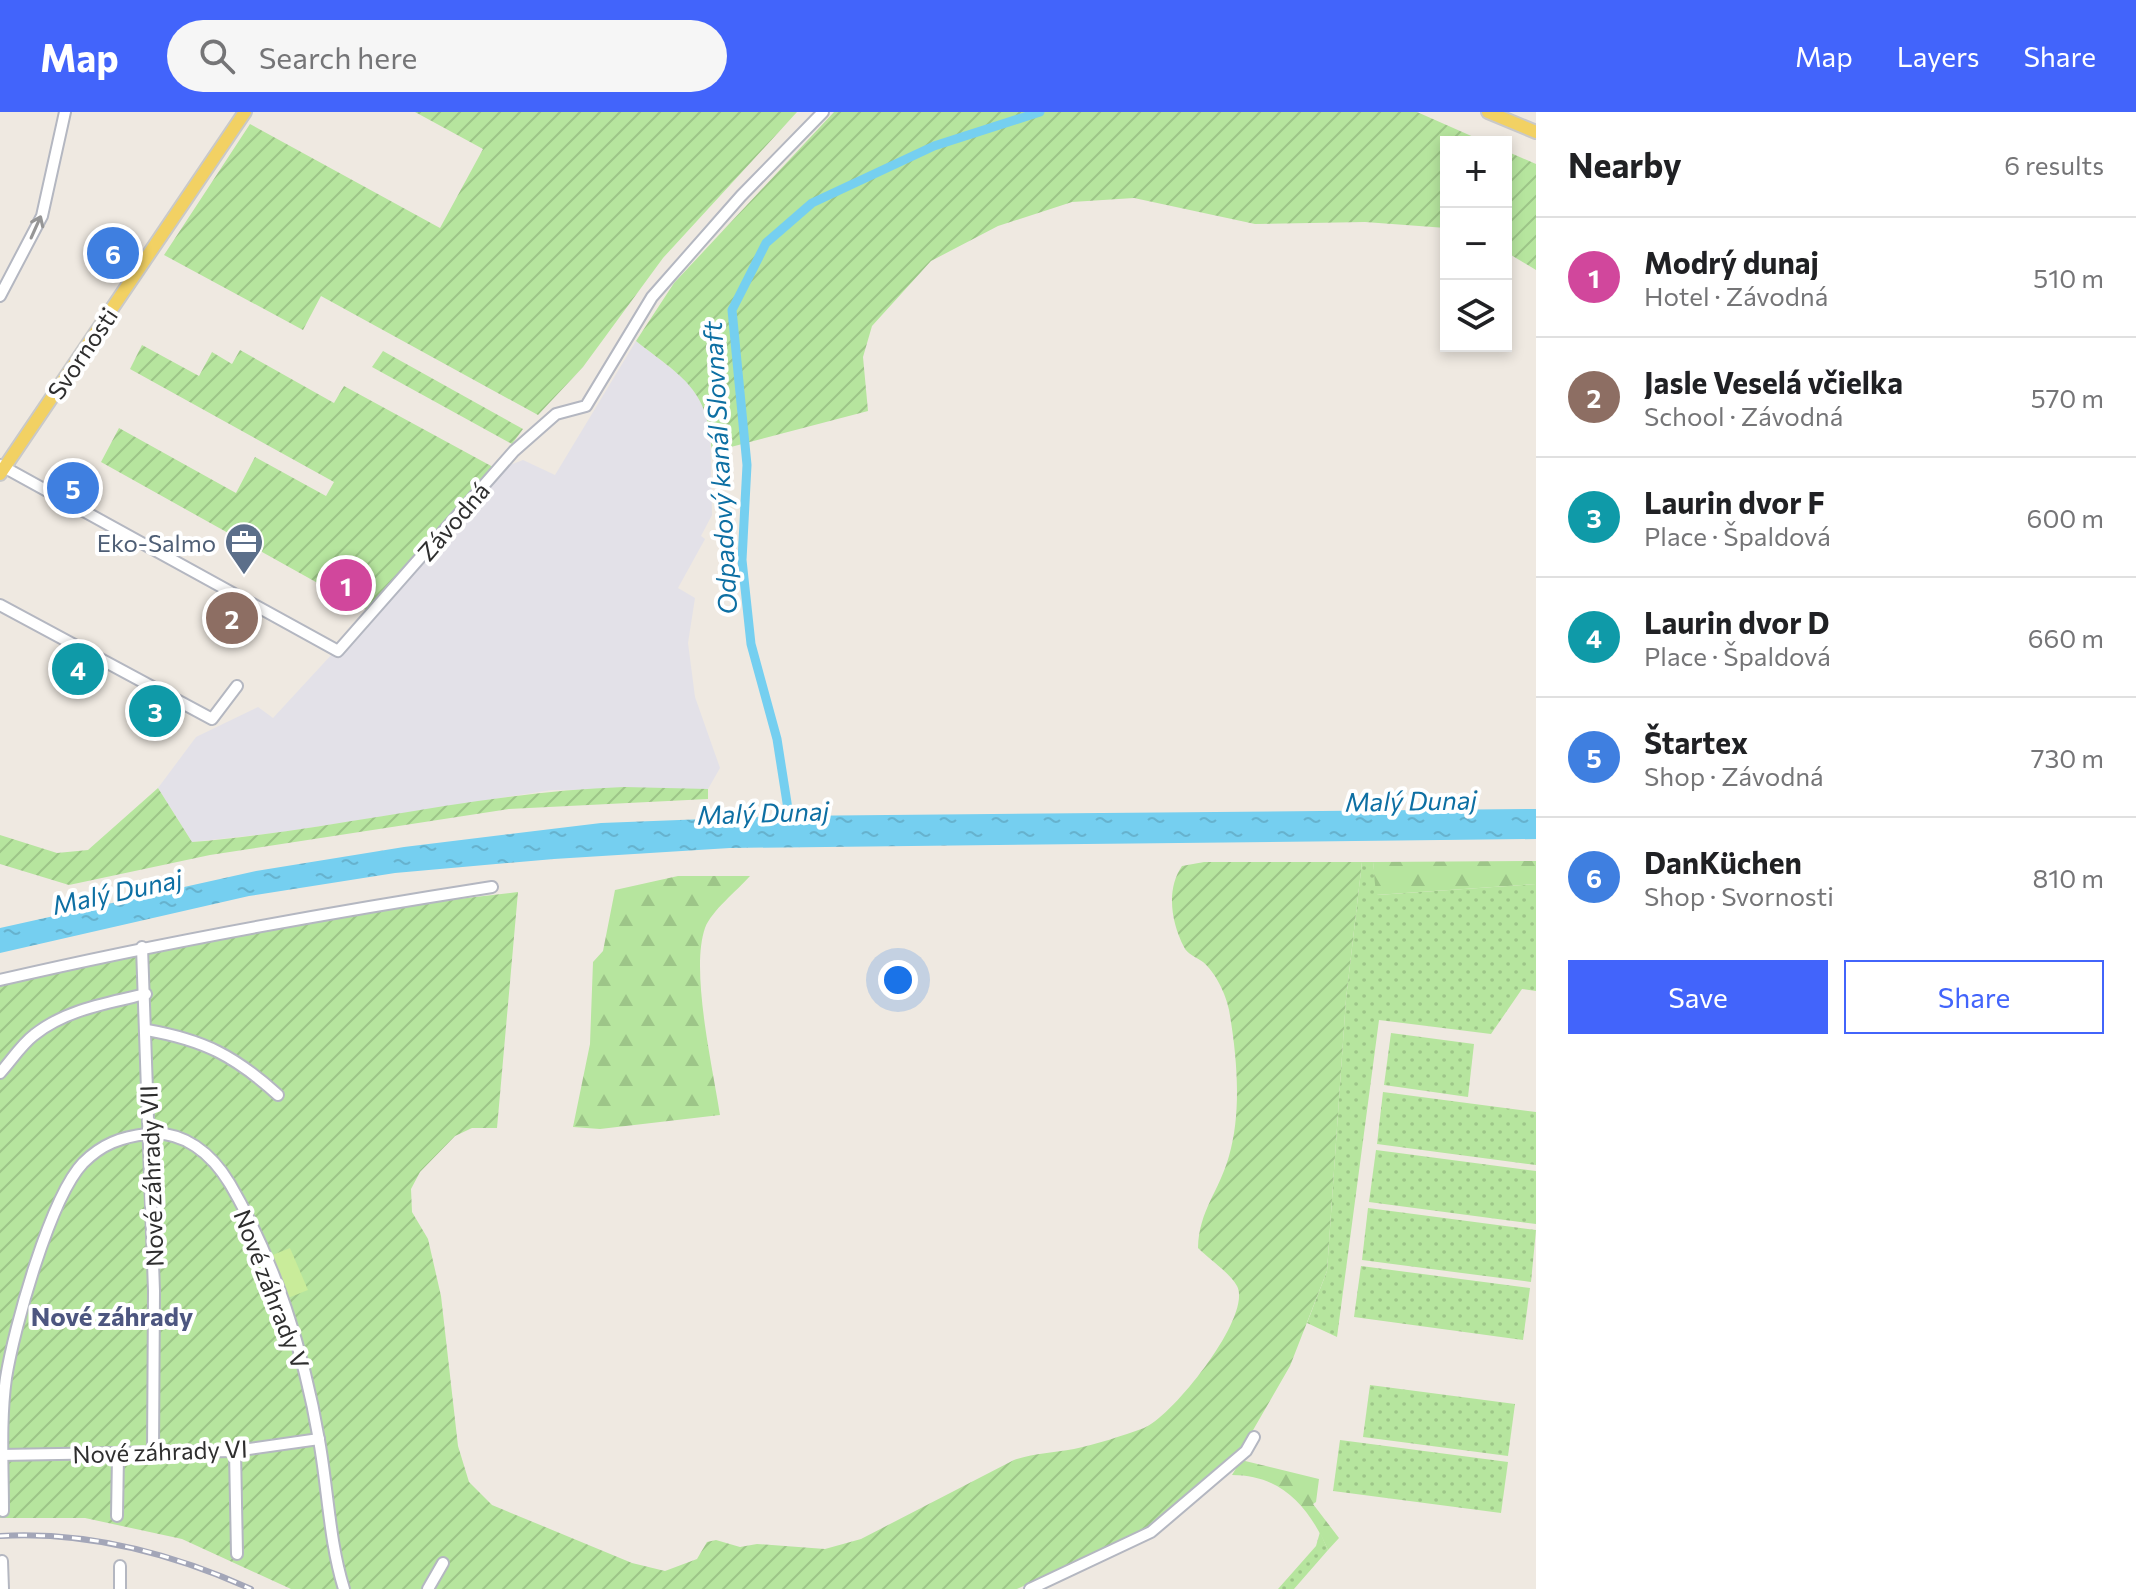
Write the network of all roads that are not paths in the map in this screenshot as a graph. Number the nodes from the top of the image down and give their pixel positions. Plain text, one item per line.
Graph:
1 (65, 112) edge
2 (245, 112) edge
3 (823, 112) edge
4 (1488, 112) edge
5 (1536, 132) edge
6 (0, 296) edge
7 (1, 469) edge
8 (0, 605) edge
9 (237, 686) dead end
10 (492, 887) dead end
11 (142, 947) junction
12 (0, 980) edge
13 (146, 994) junction
14 (147, 1030) junction
15 (0, 1073) edge
16 (278, 1095) dead end
17 (149, 1134) junction
18 (1254, 1437) dead end
19 (319, 1439) junction
20 (235, 1451) junction
21 (153, 1453) junction
22 (2, 1455) edge
23 (118, 1455) junction
24 (3, 1511) dead end
25 (117, 1516) dead end
26 (237, 1554) dead end
27 (2, 1561) dead end
28 (443, 1563) dead end
29 (120, 1566) dead end
30 (3, 1589) edge
31 (120, 1589) edge
32 (344, 1589) edge
33 (428, 1589) edge
34 (1030, 1589) edge

6 -> 1 street
2 - 7 main road, Svornosti
3 - 7 street, Závodná
4 - 5 main road
8 - 9 street
10 - 11 street
11 - 12 street
11 - 13 street, Nové záhrady VII
13 - 14 street, Nové záhrady VII
13 - 15 street
14 - 16 street
14 - 17 street, Nové záhrady VII
17 - 19 street, Nové záhrady V
17 - 21 street, Nové záhrady VII
17 - 22 street
18 - 34 street
19 - 20 street, Nové záhrady VI
19 - 32 street, Nové záhrady V
20 - 21 street, Nové záhrady VI
20 - 26 street
21 - 23 street, Nové záhrady VI
22 - 23 street, Nové záhrady VI
22 - 24 street
23 - 25 street
27 - 30 street
28 - 33 street
29 - 31 street

